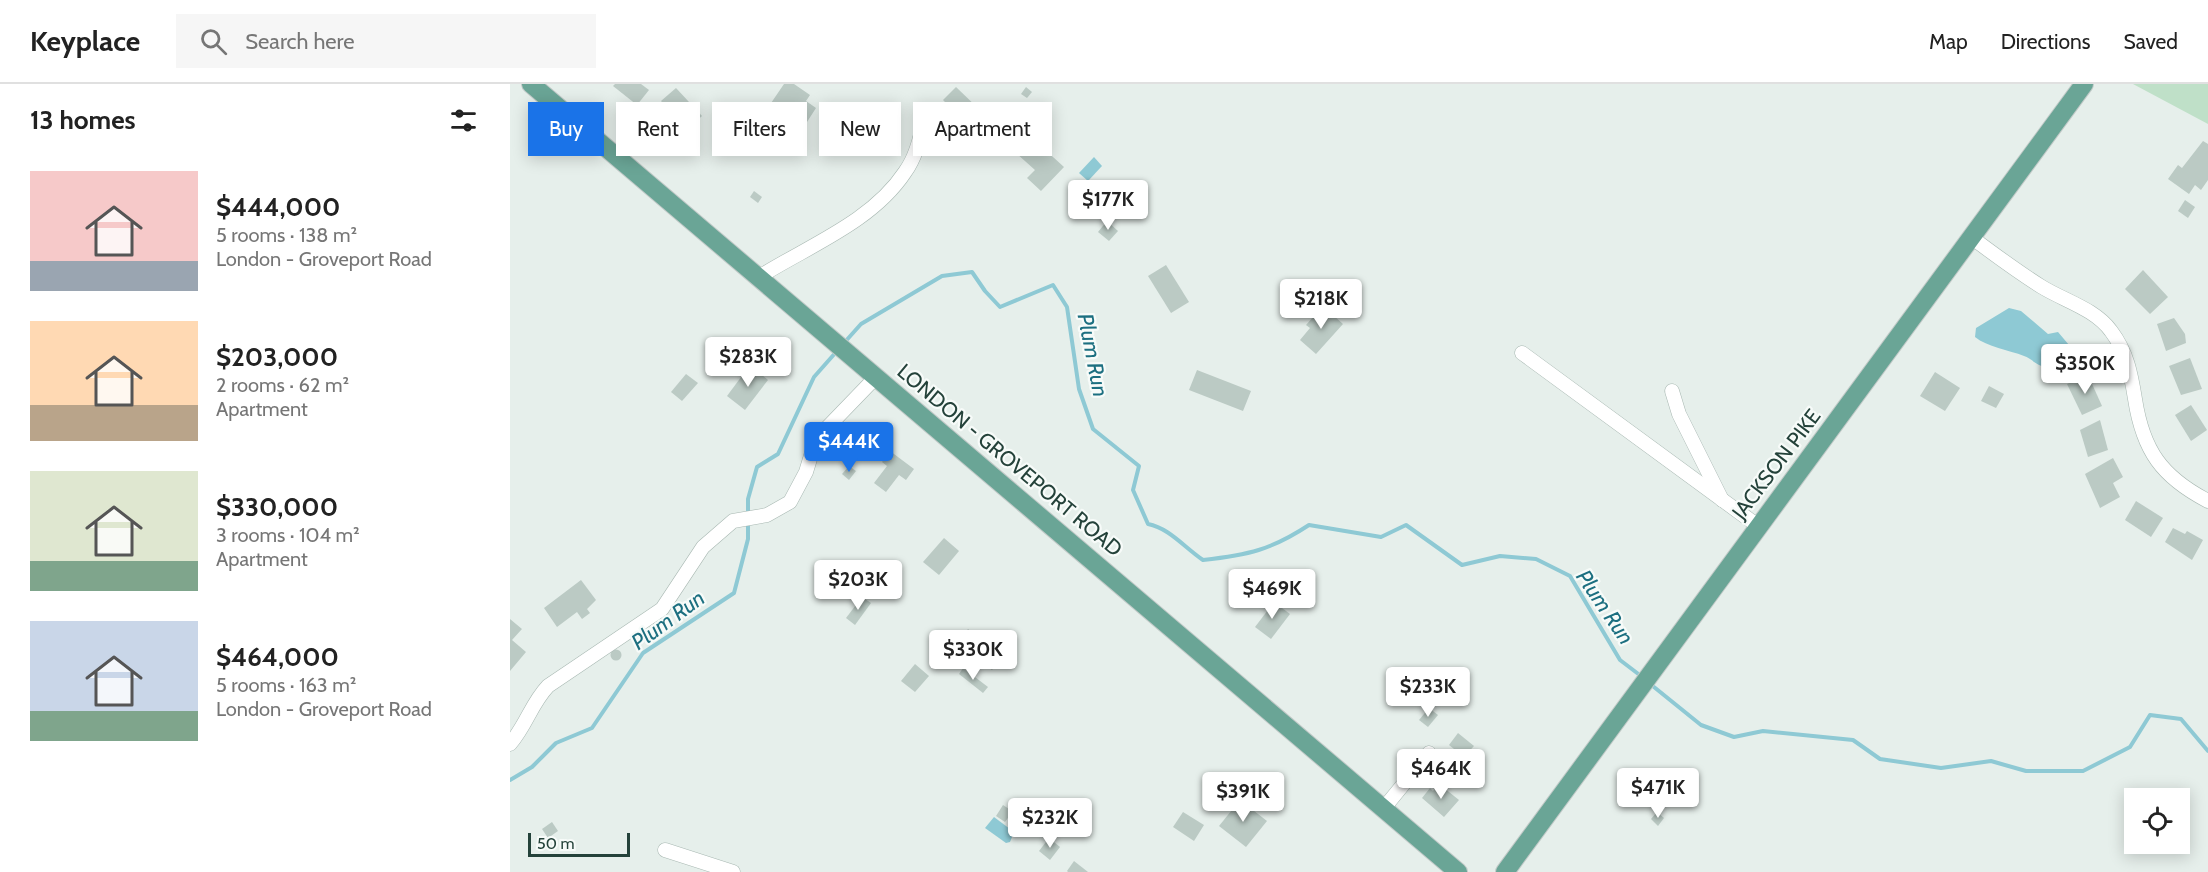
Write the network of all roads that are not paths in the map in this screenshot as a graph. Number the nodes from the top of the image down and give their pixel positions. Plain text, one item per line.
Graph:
1 (2084, 84) edge
2 (538, 86) edge
3 (914, 156) edge
4 (1971, 237) junction
5 (759, 277) junction
6 (1522, 352) dead end
7 (873, 373) junction
8 (1672, 391) dead end
9 (2208, 501) edge
10 (1723, 502) junction
11 (1758, 526) junction
12 (510, 744) edge
13 (1429, 753) dead end
14 (1384, 808) junction
15 (665, 850) dead end
16 (733, 872) edge
17 (1458, 872) edge
18 (1505, 872) edge

1 - 4 main road, JACKSON PIKE
2 - 5 main road, LONDON - GROVEPORT ROAD
3 - 5 street
4 - 9 street
4 - 11 main road, JACKSON PIKE
5 - 7 main road, LONDON - GROVEPORT ROAD
6 - 10 street
7 - 12 street
7 - 14 main road, LONDON - GROVEPORT ROAD
8 - 10 street
10 - 11 street
11 - 18 main road, JACKSON PIKE
13 - 14 street
14 - 17 main road, LONDON - GROVEPORT ROAD
15 - 16 street

